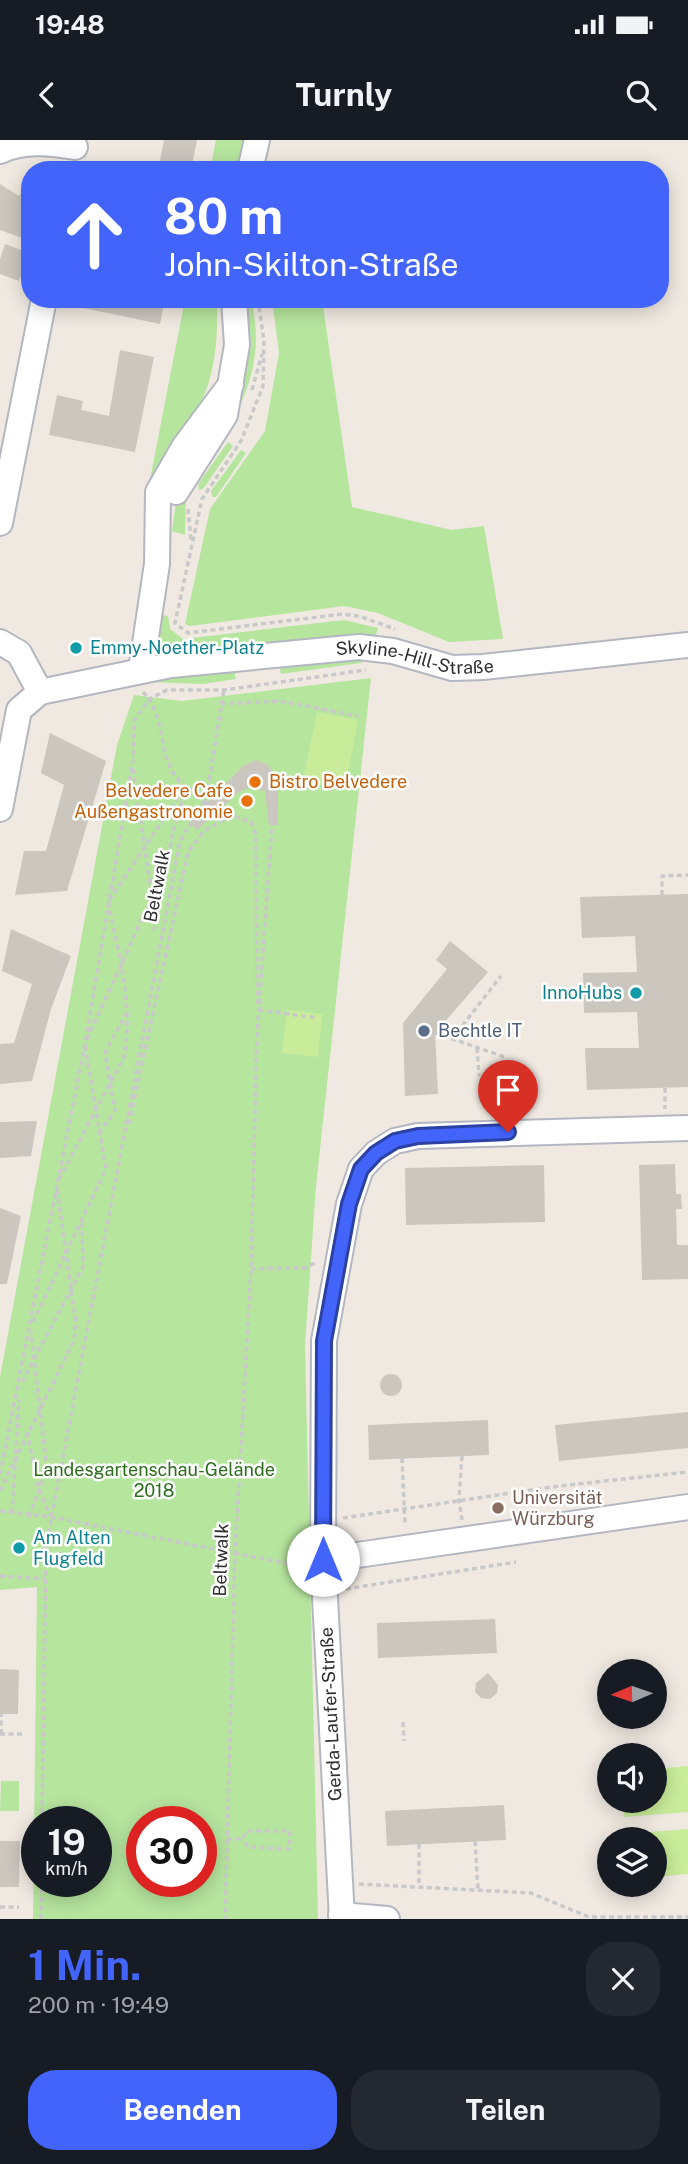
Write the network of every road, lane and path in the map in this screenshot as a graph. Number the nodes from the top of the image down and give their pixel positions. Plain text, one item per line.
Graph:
1 (257, 140) edge
2 (0, 151) edge
3 (74, 152) edge
4 (252, 161) edge
5 (42, 308) edge
6 (235, 308) edge
7 (259, 308) edge
8 (264, 341) dead end
9 (4, 475) edge
10 (0, 523) edge
11 (191, 543) dead end
12 (397, 629) dead end
13 (0, 642) edge
14 (688, 645) edge
15 (379, 648) junction
16 (141, 670) junction
17 (224, 690) junction
18 (40, 692) junction
19 (149, 699) junction
20 (221, 704) junction
21 (358, 716) dead end
22 (132, 763) junction
23 (186, 785) junction
24 (0, 809) edge
25 (214, 815) dead end
26 (219, 820) junction
27 (143, 848) junction
28 (688, 875) edge
29 (662, 895) dead end
30 (108, 902) junction
31 (154, 931) dead end
32 (121, 969) junction
33 (501, 976) dead end
34 (258, 1010) junction
35 (126, 1014) junction
36 (318, 1018) dead end
37 (435, 1032) dead end
38 (257, 1035) junction
39 (452, 1039) junction
40 (85, 1044) junction
41 (477, 1048) junction
42 (505, 1058) dead end
43 (479, 1076) dead end
44 (110, 1084) junction
45 (96, 1111) junction
46 (688, 1128) edge
47 (99, 1133) junction
48 (124, 1143) junction
49 (57, 1185) junction
50 (82, 1220) junction
51 (66, 1252) junction
52 (304, 1268) dead end
53 (251, 1269) junction
54 (71, 1287) junction
55 (30, 1327) junction
56 (36, 1358) junction
57 (19, 1387) junction
58 (40, 1407) junction
59 (27, 1432) junction
60 (16, 1453) junction
61 (461, 1456) dead end
62 (402, 1458) dead end
63 (688, 1472) edge
64 (0, 1474) edge
65 (39, 1490) junction
66 (0, 1491) edge
67 (459, 1500) junction
68 (688, 1507) edge
69 (402, 1510) junction
70 (0, 1511) edge
71 (12, 1513) junction
72 (29, 1517) junction
73 (51, 1517) junction
74 (344, 1518) dead end
75 (464, 1539) junction
76 (408, 1547) junction
77 (235, 1553) junction
78 (323, 1560) junction
79 (516, 1562) dead end
80 (289, 1564) dead end
81 (0, 1576) edge
82 (46, 1578) junction
83 (344, 1590) dead end
84 (1, 1714) edge
85 (403, 1722) dead end
86 (0, 1734) edge
87 (22, 1734) dead end
88 (404, 1741) dead end
89 (43, 1806) edge
90 (227, 1839) junction
91 (242, 1839) junction
92 (475, 1841) dead end
93 (419, 1844) dead end
94 (357, 1884) dead end
95 (419, 1886) junction
96 (478, 1890) junction
97 (42, 1897) edge
98 (0, 1907) edge
99 (19, 1907) dead end
100 (341, 1917) edge
101 (688, 1917) edge
102 (41, 1919) edge
103 (225, 1919) edge
104 (387, 1919) edge

1 - 4 street
2 - 3 street
5 - 9 street
6 - 16 street
7 - 8 path
9 - 10 street
11 - 12 path
13 - 18 street
14 - 15 street, Skyline-Hill-Straße
15 - 16 street, Skyline-Hill-Straße
15 - 17 path
16 - 18 street, Skyline-Hill-Straße
17 - 19 path
17 - 20 path
18 - 24 street
19 - 22 path
19 - 23 path
20 - 21 path
20 - 23 path
22 - 27 path
22 - 30 path
23 - 27 path
23 - 31 path
25 - 26 path
26 - 38 path, Beltwalk
26 - 48 path, Beltwalk
27 - 30 path
27 - 32 path
28 - 29 path
30 - 32 path
30 - 40 path
32 - 35 path
32 - 40 path
33 - 39 path
34 - 36 path
34 - 38 path, Beltwalk
34 - 48 path, Beltwalk
35 - 44 path
35 - 44 path
37 - 39 path
38 - 53 path, Beltwalk
39 - 41 path
40 - 45 path
40 - 49 path
41 - 42 path
41 - 43 path
44 - 45 path
44 - 47 path
45 - 47 path
45 - 49 path
46 - 78 street, Gerda-Laufer-Straße
47 - 50 path
48 - 73 path, Beltwalk
49 - 51 path
49 - 55 path
50 - 51 path
50 - 54 path
51 - 54 path
51 - 55 path
52 - 53 path
53 - 77 path, Beltwalk
54 - 56 path
54 - 58 path
55 - 56 path
55 - 57 path
56 - 57 path
56 - 58 path
57 - 60 path
57 - 64 path
58 - 59 path
58 - 65 path
59 - 60 path
59 - 65 path
60 - 66 path
60 - 71 path
61 - 67 path
62 - 69 path
63 - 67 path
65 - 72 path
65 - 73 path
67 - 69 path
67 - 75 path
68 - 75 street
69 - 74 path
69 - 76 path
70 - 71 path
71 - 72 path
72 - 73 path
73 - 77 path
73 - 82 path, Beltwalk
75 - 76 street
76 - 78 street
77 - 80 path
77 - 90 path, Beltwalk
78 - 100 street, Gerda-Laufer-Straße
79 - 83 path
81 - 82 path
82 - 89 path, Beltwalk
84 - 86 path
85 - 88 path
86 - 87 path
90 - 91 path
90 - 103 path, Beltwalk
91 - 91 path
92 - 96 path
93 - 95 path
94 - 95 path
95 - 96 path
96 - 101 path
97 - 102 path
98 - 99 path
100 - 104 street

